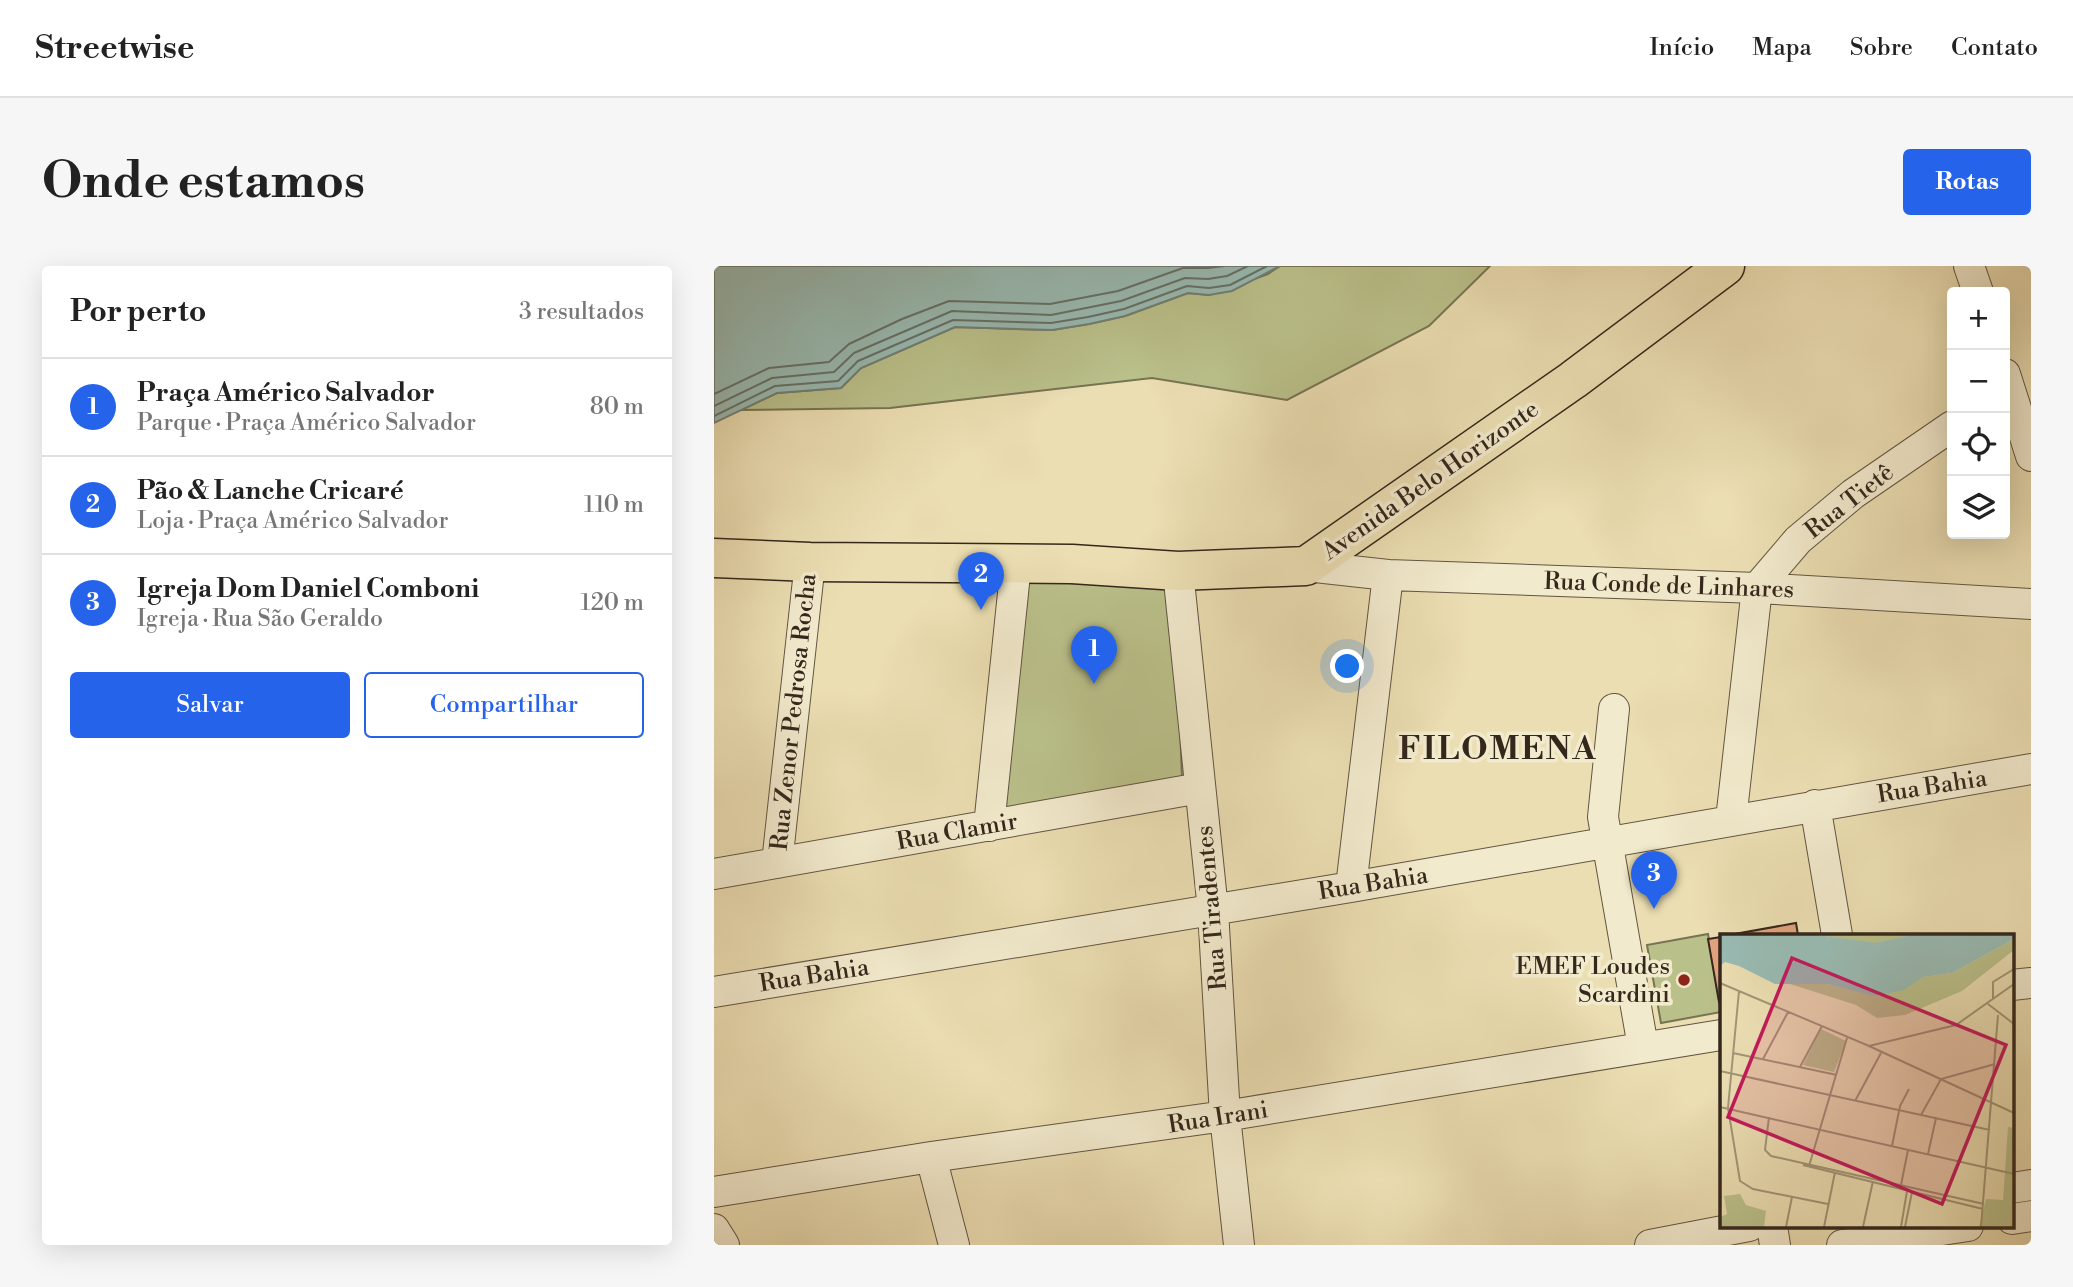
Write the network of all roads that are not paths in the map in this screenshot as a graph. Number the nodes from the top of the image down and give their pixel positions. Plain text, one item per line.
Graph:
1 (1725, 266) edge
2 (1969, 266) edge
3 (1976, 287) edge
4 (2010, 395) edge
5 (1947, 429) edge
6 (2031, 456) edge
7 (714, 558) edge
8 (810, 562) junction
9 (1016, 565) junction
10 (1306, 566) junction
11 (1178, 570) junction
12 (1388, 575) junction
13 (1757, 588) junction
14 (2031, 604) edge
15 (1614, 709) dead end
16 (2031, 769) edge
17 (1200, 788) junction
18 (1815, 805) junction
19 (1731, 820) junction
20 (989, 826) junction
21 (1608, 844) junction
22 (777, 863) junction
23 (714, 874) edge
24 (1351, 887) junction
25 (1213, 910) junction
26 (1837, 934) edge
27 (714, 992) edge
28 (1720, 1035) edge
29 (1643, 1047) junction
30 (1225, 1116) junction
31 (931, 1157) junction
32 (714, 1192) edge
33 (1739, 1228) edge
34 (1955, 1228) edge
35 (714, 1229) edge
36 (724, 1245) edge
37 (954, 1245) edge
38 (1239, 1245) edge
39 (1650, 1245) edge
40 (1845, 1245) edge

1 - 10 main road, Avenida Belo Horizonte
2 - 3 street
4 - 6 street
5 - 13 street, Rua Tietê
7 - 8 main road, Avenida Belo Horizonte
8 - 9 main road, Avenida Belo Horizonte
8 - 22 street, Rua Zenor Pedrosa Rocha
9 - 11 main road, Avenida Belo Horizonte
9 - 20 street
10 - 11 main road, Avenida Belo Horizonte
10 - 12 street, Rua Conde de Linhares
11 - 17 street, Rua Tiradentes
12 - 13 street, Rua Conde de Linhares
12 - 24 street
13 - 14 street, Rua Conde de Linhares
13 - 19 street
15 - 21 street
16 - 18 street, Rua Bahia
17 - 20 street, Rua Clamir
17 - 25 street, Rua Tiradentes
18 - 19 street, Rua Bahia
18 - 26 street
19 - 21 street, Rua Bahia
20 - 22 street, Rua Clamir
21 - 24 street, Rua Bahia
21 - 29 street
22 - 23 street, Rua Clamir
24 - 25 street, Rua Bahia
25 - 27 street, Rua Bahia
25 - 30 street, Rua Tiradentes
28 - 29 street, Rua Irani
29 - 30 street, Rua Irani
30 - 31 street, Rua Irani
30 - 38 street, Rua Tiradentes
31 - 32 street, Rua Irani
31 - 37 street
33 - 39 street
34 - 40 street
35 - 36 street

